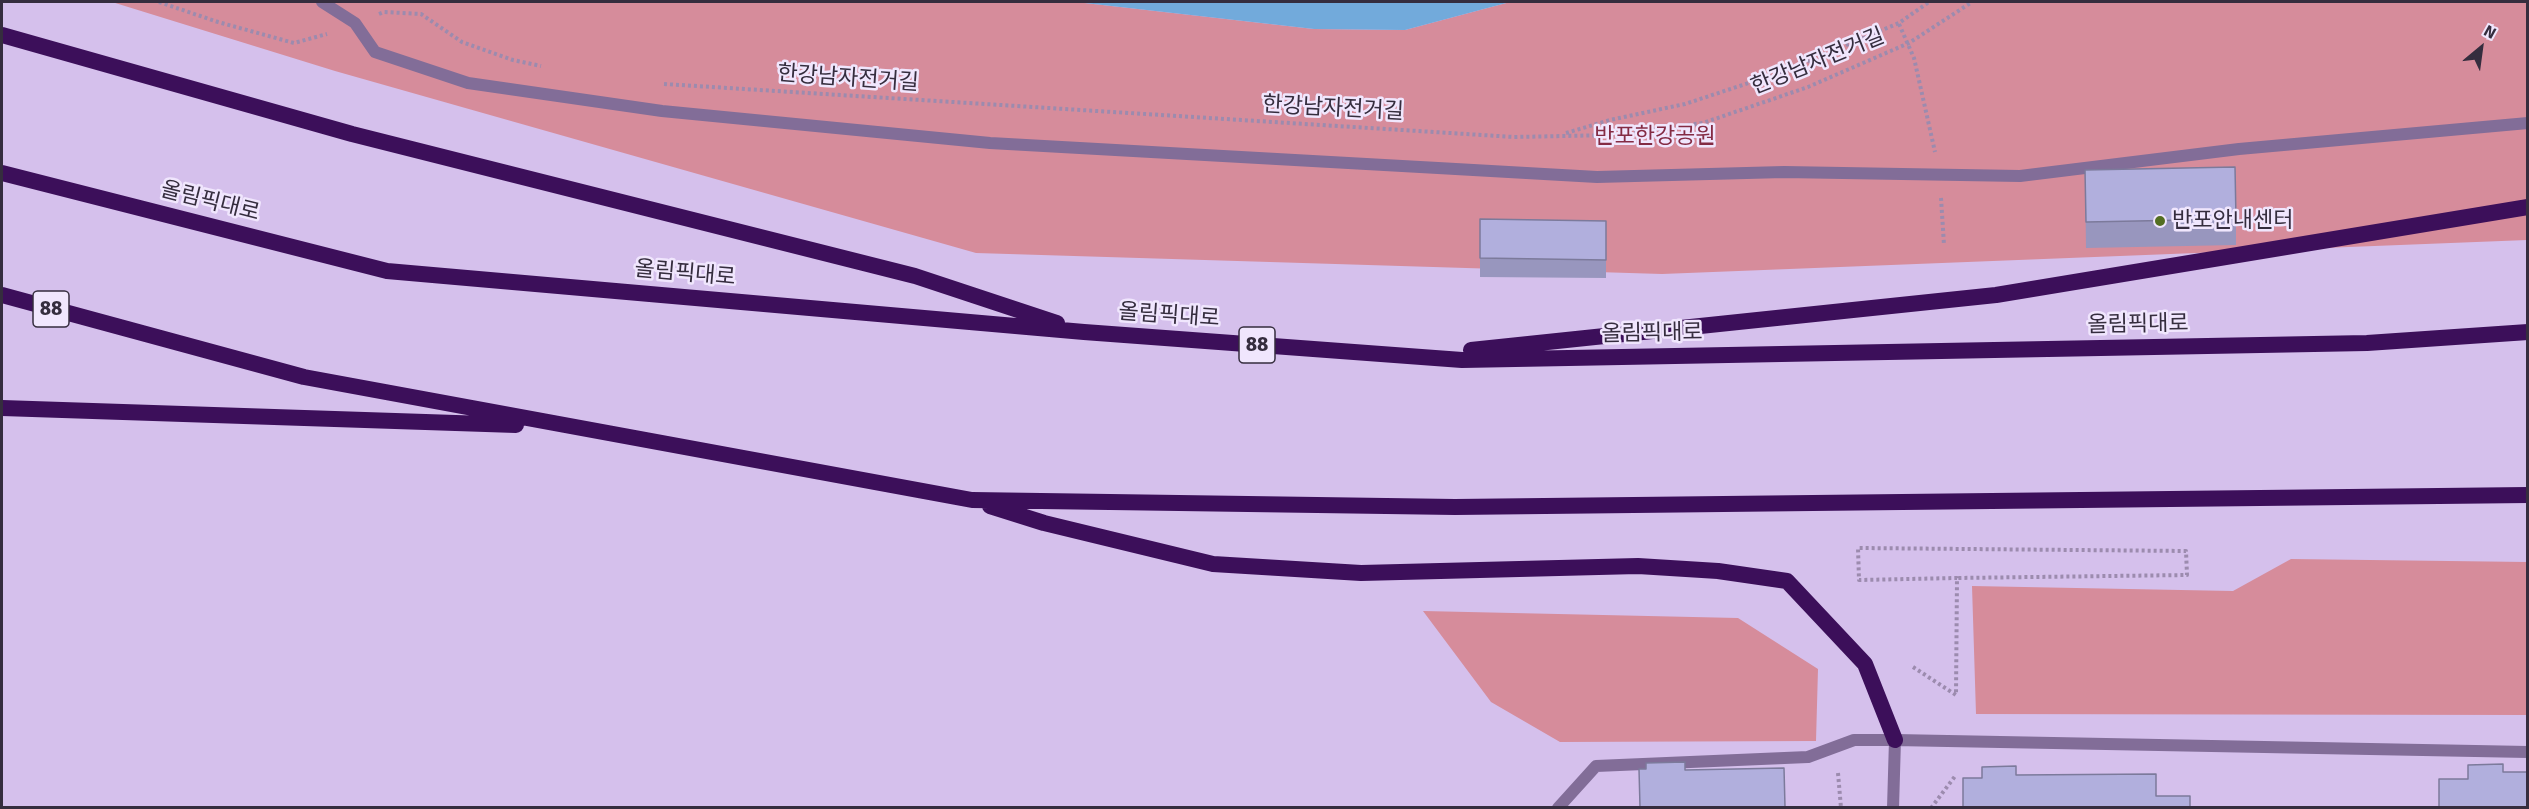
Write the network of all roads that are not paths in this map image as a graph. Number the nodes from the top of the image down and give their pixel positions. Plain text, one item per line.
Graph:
1 (322, 2) edge
2 (2, 35) edge
3 (2528, 123) edge
4 (2, 173) edge
5 (2528, 207) edge
6 (2, 295) edge
7 (2, 301) edge
8 (101, 324) junction
9 (1084, 332) junction
10 (2528, 332) edge
11 (1412, 357) junction
12 (2, 408) edge
13 (573, 426) junction
14 (2528, 495) edge
15 (972, 500) junction
16 (1895, 740) junction
17 (2528, 752) edge
18 (1558, 807) edge
19 (1893, 807) edge

1 - 3 street
2 - 9 highway
4 - 9 highway, 올림픽대로 / 88
5 - 11 highway
6 - 8 highway, 88
7 - 8 highway, 88
8 - 13 highway, 88
9 - 11 highway, 올림픽대로 / 88
10 - 11 highway, 올림픽대로 / 88
12 - 13 highway
13 - 15 highway, 88
14 - 15 highway, 88
15 - 16 highway
16 - 17 street
16 - 18 street
16 - 19 street

